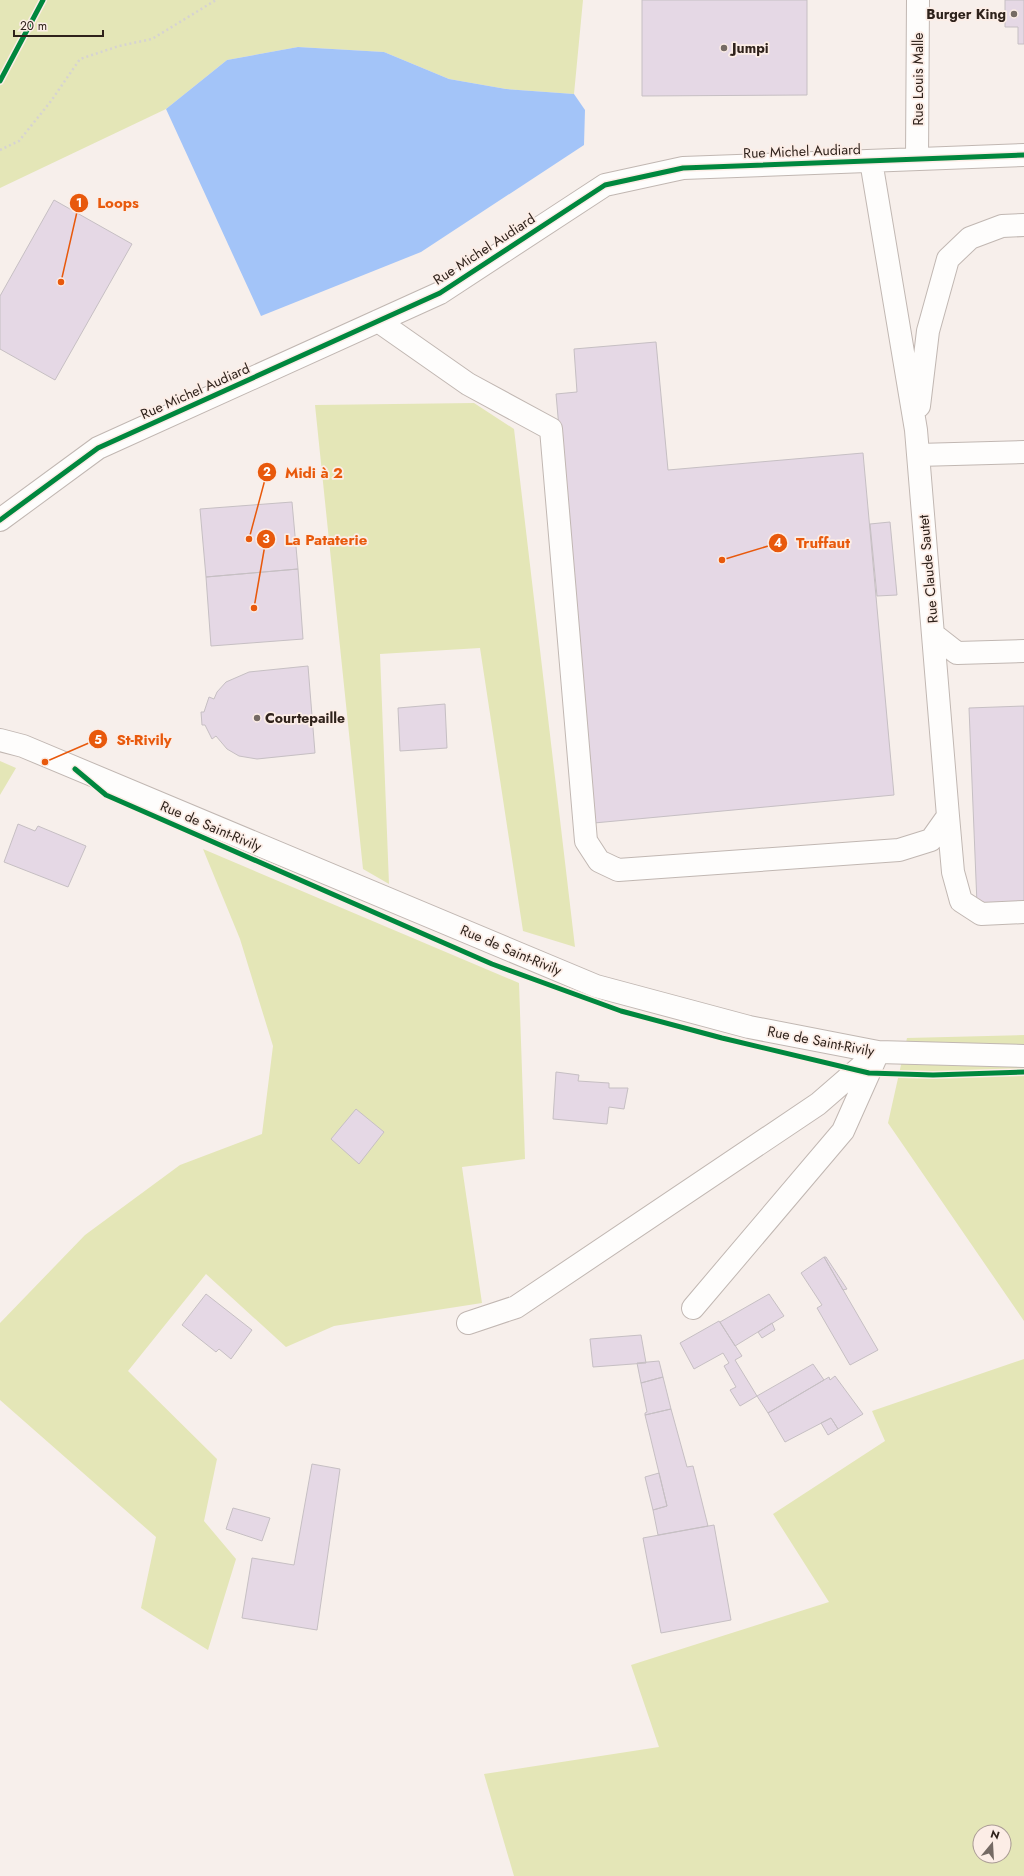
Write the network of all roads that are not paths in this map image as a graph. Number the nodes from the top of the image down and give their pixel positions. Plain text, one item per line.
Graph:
1 (918, 0) edge
2 (1024, 155) edge
3 (917, 159) junction
4 (871, 161) junction
5 (1024, 225) edge
6 (378, 321) junction
7 (916, 430) junction
8 (1024, 452) edge
9 (918, 455) junction
10 (0, 520) edge
11 (934, 636) junction
12 (1024, 651) edge
13 (0, 725) edge
14 (0, 740) edge
15 (23, 746) junction
16 (948, 816) junction
17 (1024, 912) edge
18 (878, 1052) junction
19 (1024, 1056) edge
20 (693, 1308) dead end
21 (468, 1324) dead end

1 - 3 street, Rue Louis Malle
2 - 3 street, Rue Michel Audiard
3 - 4 street, Rue Michel Audiard
4 - 6 street, Rue Michel Audiard
4 - 7 street
5 - 7 street
6 - 10 street, Rue Michel Audiard
6 - 16 street
7 - 9 street, Rue Claude Sautet
8 - 9 street
9 - 11 street, Rue Claude Sautet
11 - 12 street, Rue Claude Sautet
11 - 16 street
13 - 15 street, Rue de Saint-Rivily
14 - 15 street, Rue de Saint-Rivily
15 - 18 street, Rue de Saint-Rivily
16 - 17 street
18 - 19 street, Rue de Saint-Rivily
18 - 20 street
18 - 21 street

